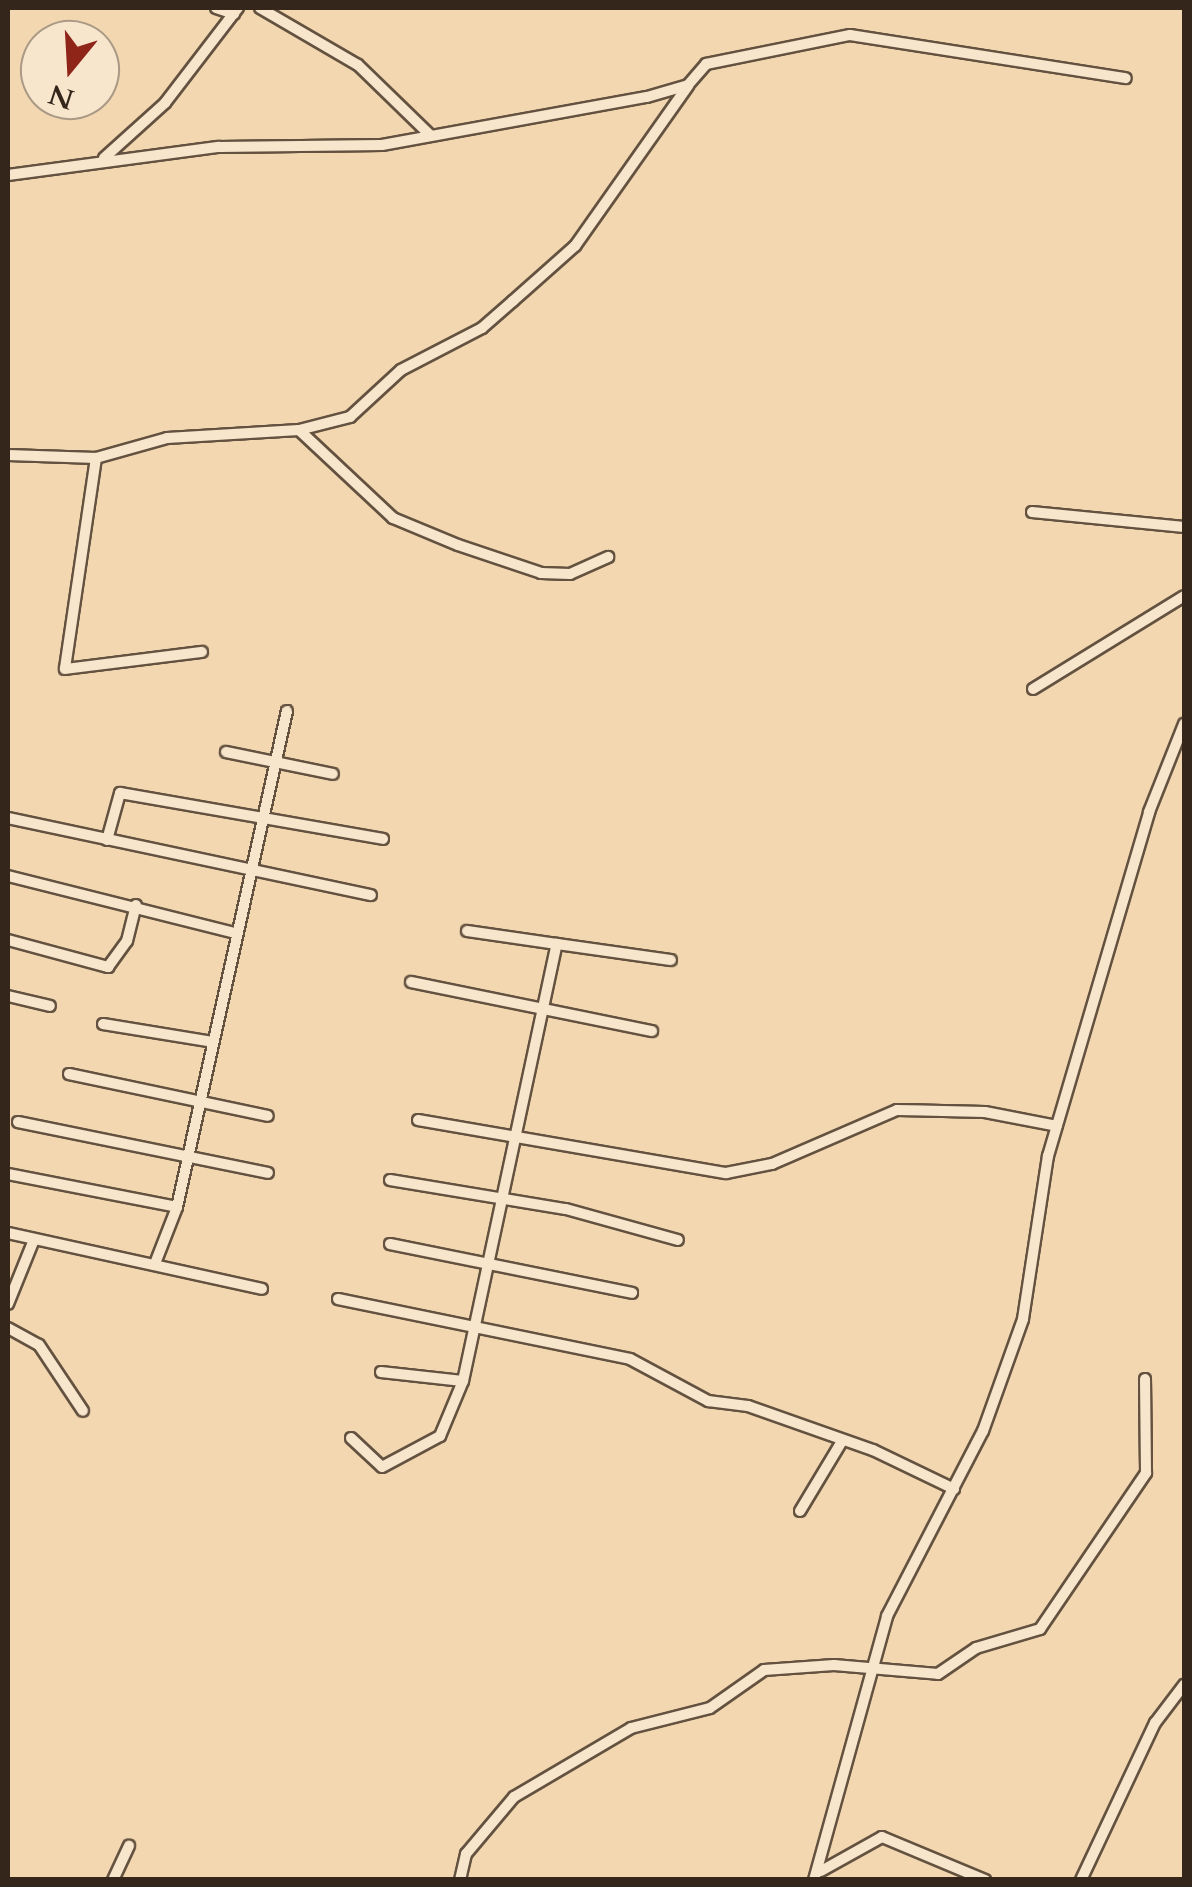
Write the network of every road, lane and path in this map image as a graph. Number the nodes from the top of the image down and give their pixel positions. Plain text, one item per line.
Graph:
1 (216, 8) edge
2 (260, 8) edge
3 (236, 10) edge
4 (1126, 78) dead end
5 (688, 85) junction
6 (430, 134) junction
7 (103, 159) junction
8 (8, 175) edge
9 (299, 430) junction
10 (8, 455) edge
11 (96, 458) junction
12 (1032, 512) dead end
13 (1184, 527) edge
14 (608, 556) dead end
15 (1184, 596) edge
16 (202, 652) dead end
17 (1032, 689) dead end
18 (287, 711) dead end
19 (1184, 724) edge
20 (226, 752) dead end
21 (272, 763) junction
22 (333, 774) dead end
23 (8, 818) edge
24 (261, 818) junction
25 (107, 840) junction
26 (383, 840) dead end
27 (251, 870) junction
28 (8, 876) edge
29 (371, 894) dead end
30 (136, 904) junction
31 (466, 932) dead end
32 (235, 933) junction
33 (8, 940) edge
34 (557, 944) junction
35 (671, 960) dead end
36 (410, 982) dead end
37 (8, 996) edge
38 (50, 1006) dead end
39 (544, 1010) junction
40 (103, 1024) dead end
41 (652, 1031) dead end
42 (213, 1042) junction
43 (69, 1074) dead end
44 (200, 1101) junction
45 (268, 1116) dead end
46 (418, 1120) dead end
47 (18, 1122) dead end
48 (1057, 1126) junction
49 (518, 1135) junction
50 (188, 1152) junction
51 (268, 1173) dead end
52 (8, 1174) edge
53 (390, 1180) dead end
54 (502, 1197) junction
55 (177, 1207) junction
56 (8, 1233) edge
57 (678, 1240) dead end
58 (32, 1242) junction
59 (390, 1244) dead end
60 (156, 1262) junction
61 (486, 1264) junction
62 (262, 1289) dead end
63 (632, 1294) dead end
64 (338, 1298) dead end
65 (8, 1304) edge
66 (473, 1327) junction
67 (8, 1328) edge
68 (381, 1372) dead end
69 (1146, 1378) dead end
70 (463, 1381) junction
71 (83, 1411) dead end
72 (352, 1438) dead end
73 (842, 1441) junction
74 (954, 1489) junction
75 (800, 1511) dead end
76 (872, 1668) junction
77 (1184, 1686) edge
78 (129, 1846) dead end
79 (816, 1876) edge
80 (113, 1880) edge
81 (460, 1880) edge
82 (986, 1880) edge
83 (1081, 1880) edge

1 - 3 street
2 - 6 street
3 - 7 street
4 - 5 street
5 - 6 street
5 - 9 street
6 - 7 street
7 - 8 street
9 - 11 street
9 - 14 street
10 - 11 street
11 - 16 street
12 - 13 street
15 - 17 street
18 - 21 street
19 - 48 street
20 - 21 street
21 - 22 street
21 - 24 street
23 - 25 street
24 - 25 street
24 - 26 street
24 - 27 street
25 - 27 street
27 - 29 street
27 - 32 street
28 - 30 street
30 - 32 street
30 - 33 street
31 - 34 street
32 - 42 street
34 - 35 street
34 - 39 street
36 - 39 street
37 - 38 street
39 - 41 street
39 - 49 street
40 - 42 street
42 - 44 street
43 - 44 street
44 - 45 street
44 - 50 street
46 - 49 street
47 - 50 street
48 - 49 street
48 - 74 street
49 - 54 street
50 - 51 street
50 - 55 street
52 - 55 street
53 - 54 street
54 - 57 street
54 - 61 street
55 - 60 street
56 - 58 street
58 - 60 street
58 - 65 street
59 - 61 street
60 - 62 street
61 - 63 street
61 - 66 street
64 - 66 street
66 - 70 street
66 - 73 street
67 - 71 street
68 - 70 street
69 - 76 street
70 - 72 street
73 - 74 street
73 - 75 street
74 - 76 street
76 - 79 street
76 - 81 street
77 - 83 street
78 - 80 street
79 - 82 street

